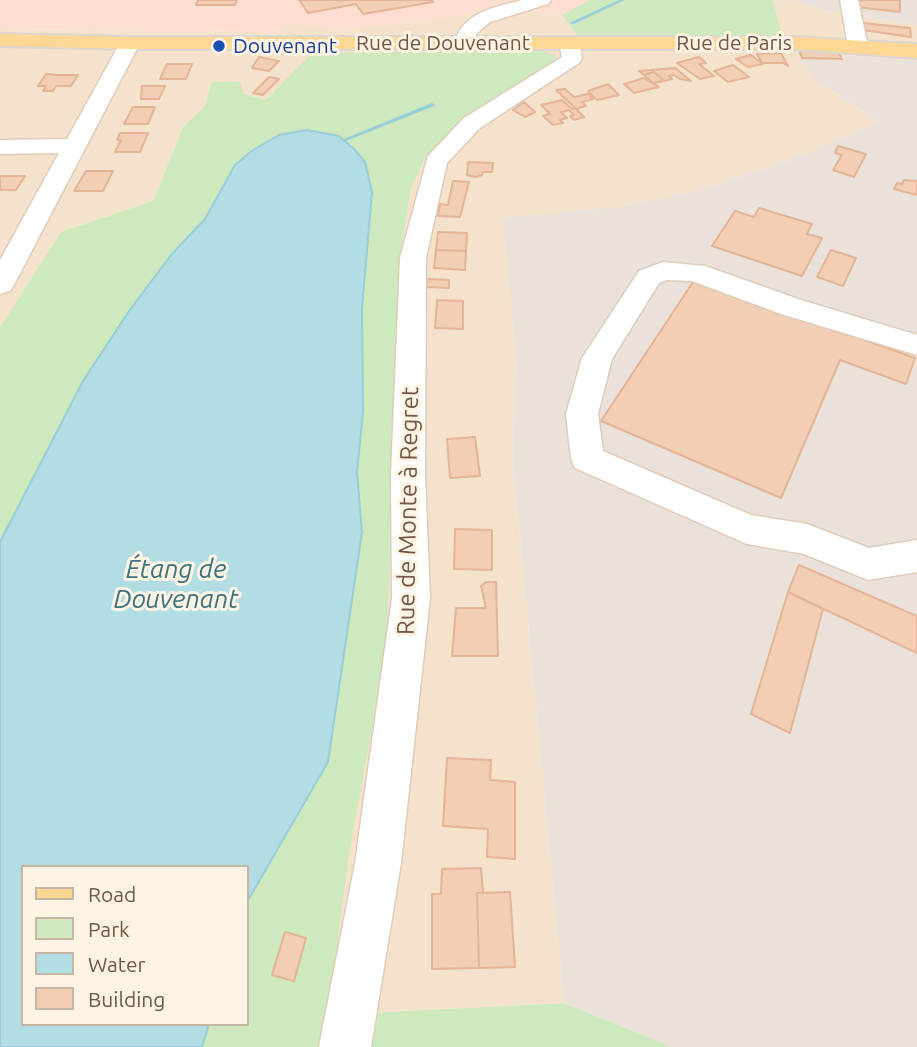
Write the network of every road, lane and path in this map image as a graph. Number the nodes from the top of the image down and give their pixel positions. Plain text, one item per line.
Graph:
1 (849, 0) edge
2 (533, 3) edge
3 (0, 40) edge
4 (130, 43) junction
5 (464, 43) junction
6 (526, 43) junction
7 (560, 43) junction
8 (858, 46) junction
9 (917, 51) edge
10 (76, 146) junction
11 (0, 147) edge
12 (0, 285) edge
13 (917, 345) edge
14 (917, 556) edge
15 (345, 1047) edge

1 - 8 street
2 - 5 street
2 - 6 street
3 - 4 main road, Rue de Douvenant
4 - 5 main road, Rue de Douvenant
4 - 10 street
5 - 6 main road, Rue de Douvenant
6 - 7 main road, Rue de Douvenant
7 - 8 main road, Rue de Paris
7 - 15 street, Rue de Monte à Regret
8 - 9 main road, Rue de Paris
10 - 11 street
10 - 12 street
13 - 14 street

